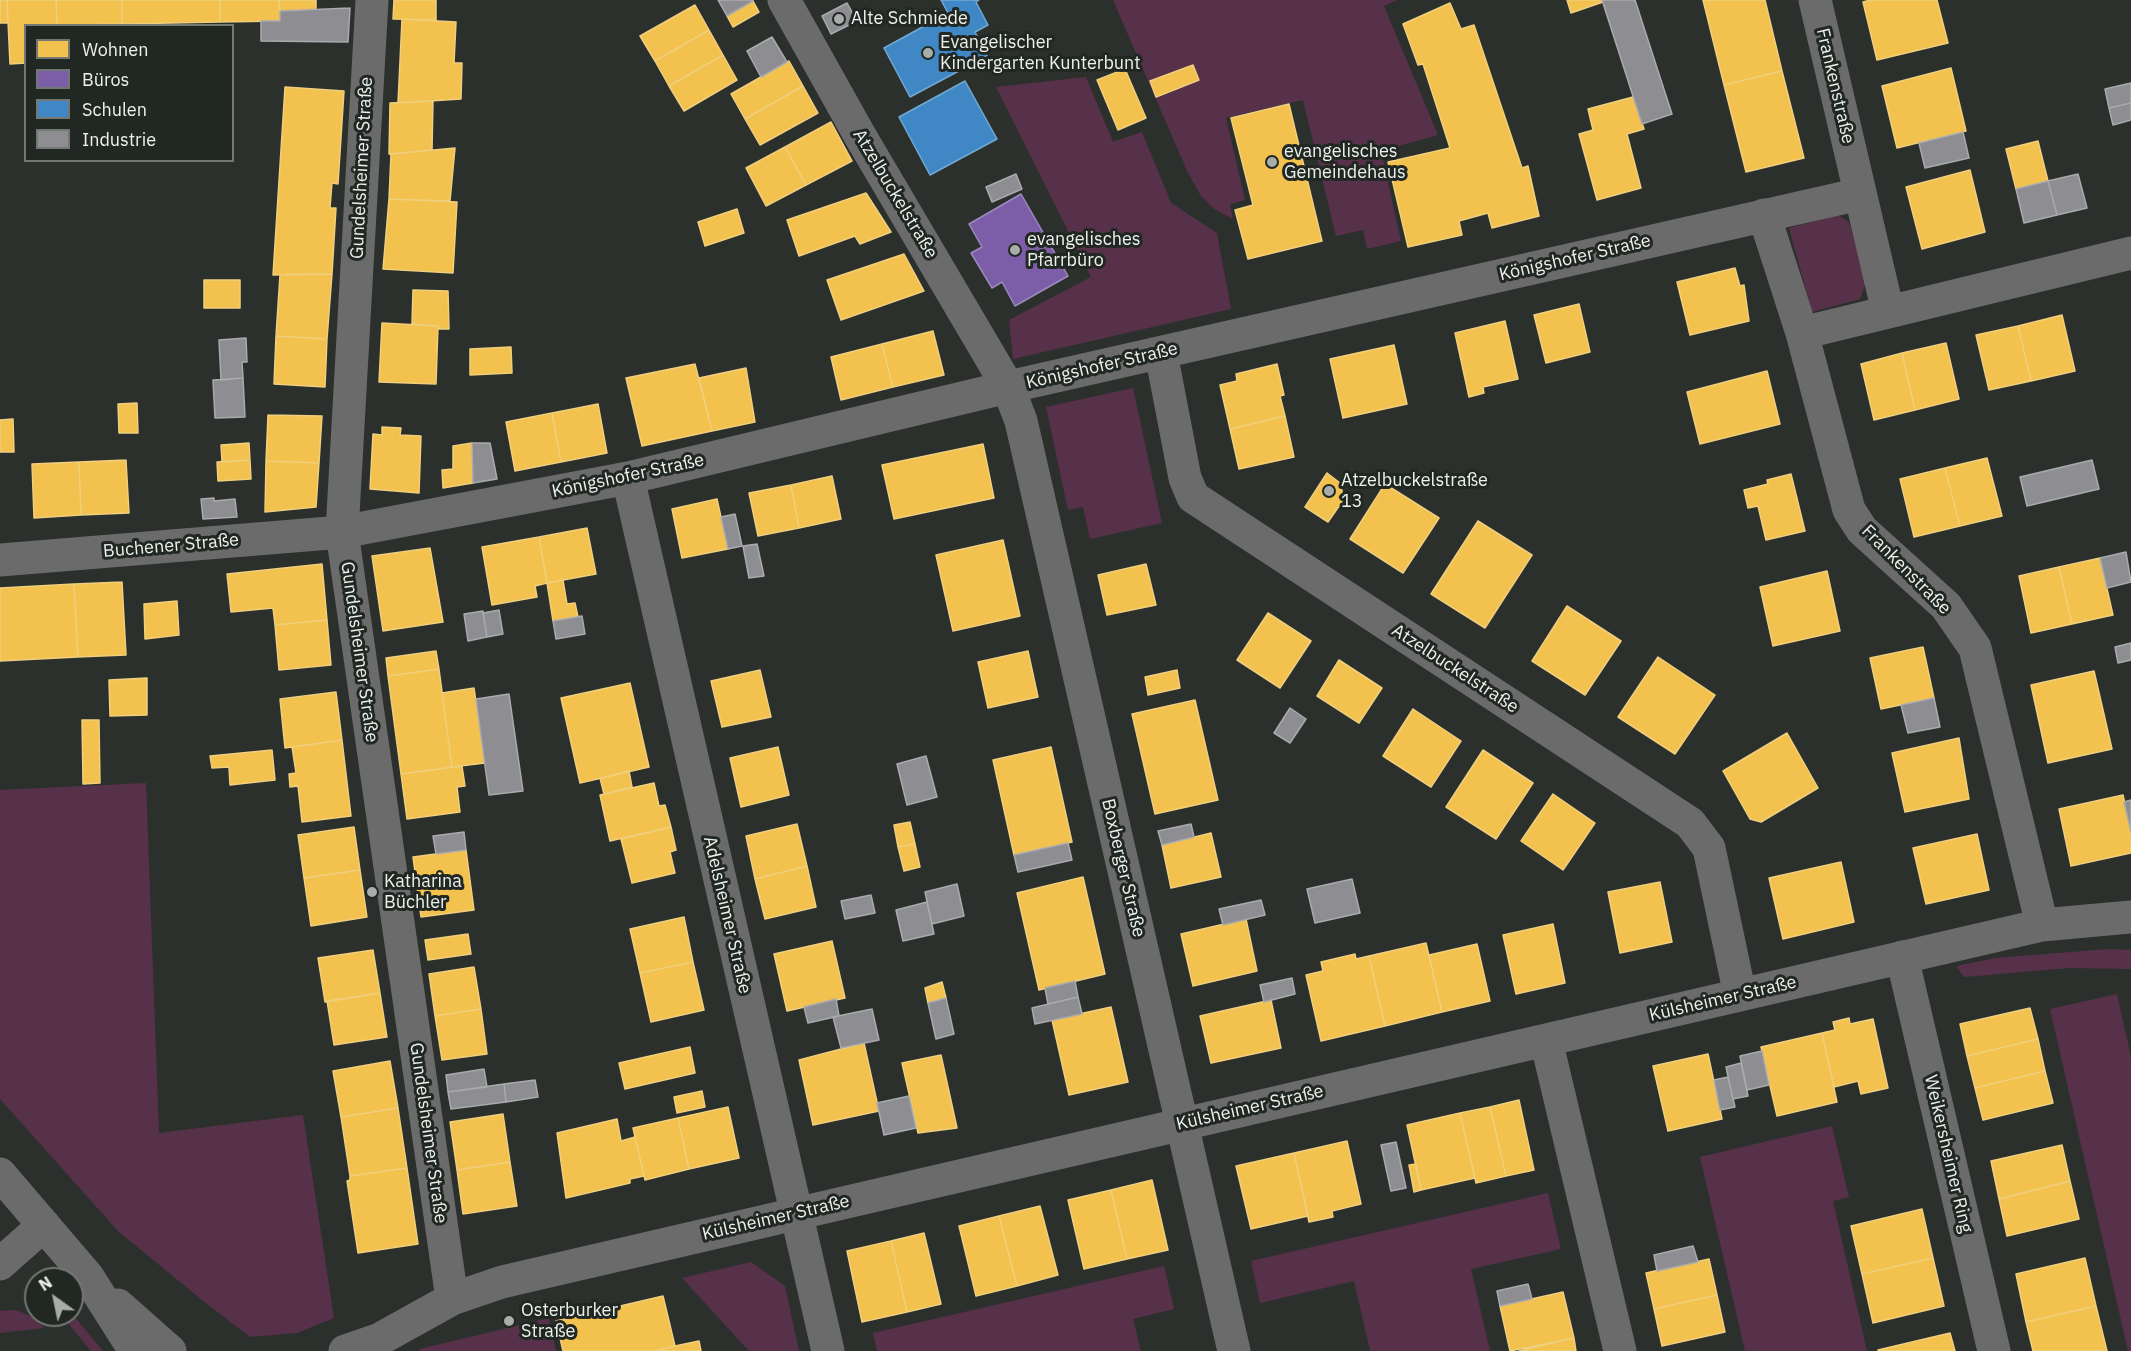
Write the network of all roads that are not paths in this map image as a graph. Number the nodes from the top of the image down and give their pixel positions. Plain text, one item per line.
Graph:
1 (372, 0) edge
2 (784, 0) edge
3 (1815, 0) edge
4 (1860, 194) junction
5 (1764, 215) junction
6 (2131, 254) edge
7 (1888, 312) junction
8 (1802, 333) junction
9 (1161, 353) junction
10 (1008, 387) junction
11 (627, 478) junction
12 (342, 532) junction
13 (0, 560) edge
14 (2131, 917) edge
15 (2042, 925) junction
16 (1902, 957) junction
17 (1740, 995) junction
18 (1546, 1040) junction
19 (1181, 1124) junction
20 (0, 1174) edge
21 (795, 1214) junction
22 (44, 1225) junction
23 (0, 1264) edge
24 (88, 1277) junction
25 (452, 1299) junction
26 (375, 1345) edge
27 (135, 1351) edge
28 (170, 1351) edge
29 (345, 1351) edge
30 (828, 1351) edge
31 (1234, 1351) edge
32 (1620, 1351) edge
33 (1994, 1351) edge

1 - 12 street, Gundelsheimer Straße
2 - 10 street, Atzelbuckelstraße
3 - 4 street, Frankenstraße
4 - 5 street, Königshofer Straße
4 - 7 street, Frankenstraße
5 - 8 street, Frankenstraße
5 - 9 street, Königshofer Straße
6 - 7 street
7 - 8 street
8 - 15 street, Frankenstraße
9 - 10 street, Königshofer Straße
9 - 17 street, Atzelbuckelstraße
10 - 11 street, Königshofer Straße
10 - 19 street, Boxberger Straße
11 - 12 street, Königshofer Straße
11 - 21 street, Adelsheimer Straße
12 - 13 street, Buchener Straße
12 - 25 street, Gundelsheimer Straße
14 - 15 street, Külsheimer Straße
15 - 16 street, Külsheimer Straße
16 - 17 street, Külsheimer Straße
16 - 33 street, Weikersheimer Ring
17 - 18 street, Külsheimer Straße
18 - 19 street, Külsheimer Straße
18 - 32 street
19 - 21 street, Külsheimer Straße
19 - 31 street, Boxberger Straße
20 - 22 street
21 - 25 street, Külsheimer Straße
21 - 30 street, Adelsheimer Straße
22 - 23 street
22 - 24 street
24 - 27 street
24 - 28 street
25 - 26 street, Külsheimer Straße
26 - 29 street, Külsheimer Straße

